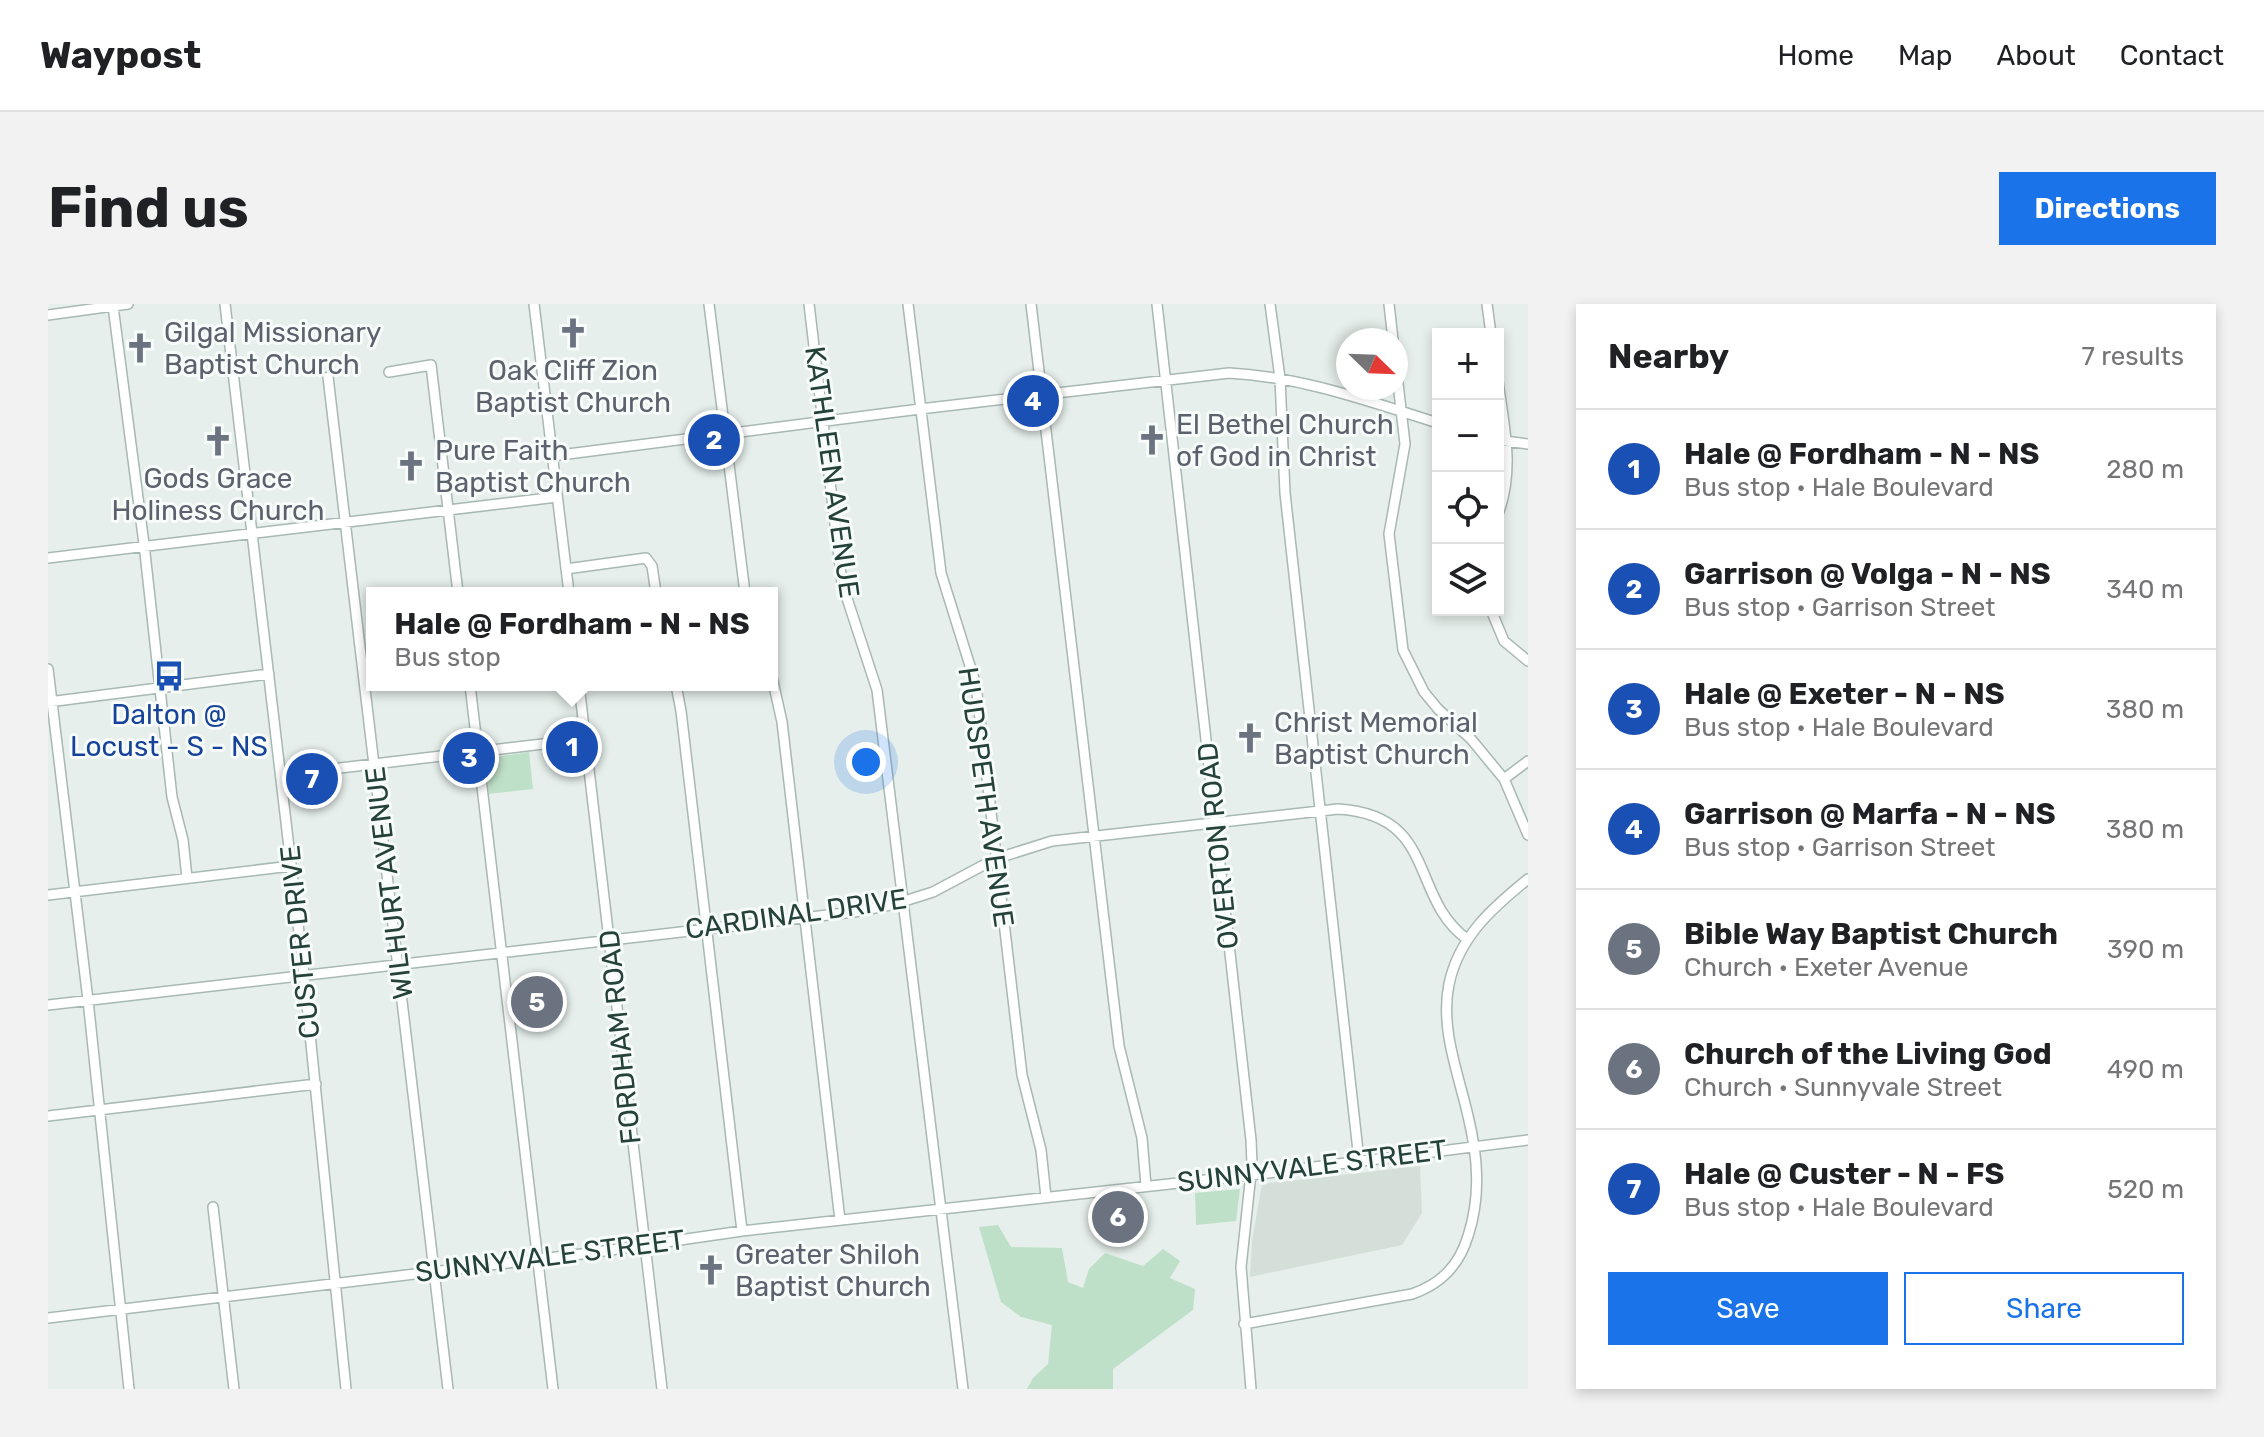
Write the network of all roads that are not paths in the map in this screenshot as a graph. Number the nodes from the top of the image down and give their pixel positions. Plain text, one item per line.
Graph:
1 (128, 304) edge
2 (225, 304) edge
3 (534, 304) edge
4 (709, 304) edge
5 (809, 304) edge
6 (908, 304) edge
7 (1031, 304) edge
8 (1157, 304) edge
9 (1270, 304) edge
10 (1389, 304) edge
11 (1487, 304) edge
12 (113, 306) edge
13 (48, 315) edge
14 (1392, 328) edge
15 (1490, 328) edge
16 (389, 372) dead end
17 (328, 377) dead end
18 (1280, 378) junction
19 (1166, 380) junction
20 (1042, 394) junction
21 (1400, 400) edge
22 (920, 409) junction
23 (1402, 412) junction
24 (823, 421) junction
25 (1432, 421) edge
26 (725, 433) junction
27 (1504, 441) edge
28 (1528, 444) edge
29 (552, 456) junction
30 (1504, 464) edge
31 (1504, 494) edge
32 (557, 497) junction
33 (448, 511) junction
34 (345, 523) junction
35 (252, 535) junction
36 (144, 544) junction
37 (48, 558) edge
38 (566, 569) junction
39 (457, 587) edge
40 (568, 587) edge
41 (655, 587) edge
42 (744, 587) edge
43 (1494, 616) edge
44 (1528, 661) edge
45 (48, 669) edge
46 (269, 674) junction
47 (159, 688) junction
48 (471, 691) edge
49 (580, 691) edge
50 (677, 691) edge
51 (775, 691) edge
52 (50, 702) edge
53 (585, 739) junction
54 (478, 752) junction
55 (1528, 761) edge
56 (375, 764) junction
57 (281, 775) junction
58 (1504, 779) junction
59 (1321, 811) junction
60 (1215, 822) junction
61 (1528, 835) edge
62 (1093, 836) junction
63 (995, 859) junction
64 (291, 866) junction
65 (187, 878) junction
66 (1528, 879) edge
67 (75, 892) junction
68 (48, 895) edge
69 (902, 902) junction
70 (805, 917) junction
71 (707, 929) junction
72 (1467, 939) junction
73 (609, 940) junction
74 (500, 952) junction
75 (398, 964) junction
76 (304, 975) junction
77 (88, 1000) junction
78 (48, 1005) edge
79 (316, 1084) junction
80 (99, 1110) junction
81 (48, 1116) edge
82 (1528, 1140) edge
83 (1474, 1147) junction
84 (1359, 1160) junction
85 (1251, 1175) junction
86 (1146, 1186) junction
87 (1046, 1197) junction
88 (213, 1207) dead end
89 (942, 1209) junction
90 (840, 1220) junction
91 (742, 1231) junction
92 (643, 1244) junction
93 (538, 1259) junction
94 (435, 1272) junction
95 (335, 1283) junction
96 (223, 1298) junction
97 (121, 1310) junction
98 (48, 1318) edge
99 (1244, 1324) junction
100 (129, 1389) edge
101 (234, 1389) edge
102 (346, 1389) edge
103 (448, 1389) edge
104 (553, 1389) edge
105 (662, 1389) edge
106 (963, 1389) edge
107 (1251, 1389) edge

1 - 12 street
2 - 35 street, CUSTER DRIVE
3 - 29 street
4 - 26 street
5 - 24 street, KATHLEEN AVENUE
6 - 22 street, HUDSPETH AVENUE
7 - 20 street
8 - 19 street, OVERTON ROAD
9 - 18 street
10 - 14 street
11 - 15 street
12 - 13 street
12 - 36 street
16 - 33 street
17 - 34 street, WILHURT AVENUE
18 - 19 street
18 - 23 street
18 - 59 street
19 - 20 street
19 - 60 street, OVERTON ROAD
20 - 22 street
20 - 62 street
21 - 23 street
22 - 24 street
22 - 63 street, HUDSPETH AVENUE
23 - 25 street
23 - 58 street
24 - 26 street
24 - 69 street, KATHLEEN AVENUE
26 - 29 street
26 - 42 street
27 - 28 street
29 - 32 street
30 - 31 street
32 - 33 street
32 - 38 street
33 - 34 street
33 - 39 street
34 - 35 street
34 - 56 street, WILHURT AVENUE
35 - 36 street
35 - 46 street, CUSTER DRIVE
36 - 37 street
36 - 47 street
38 - 40 street
38 - 41 street
43 - 44 street
45 - 52 street
46 - 47 street
46 - 57 street, CUSTER DRIVE
47 - 52 street
47 - 65 street
48 - 54 street
49 - 53 street, FORDHAM ROAD
50 - 71 street
51 - 70 street
52 - 67 street
53 - 54 street
53 - 73 street, FORDHAM ROAD
54 - 56 street
54 - 74 street
55 - 58 street
56 - 57 street
56 - 75 street, WILHURT AVENUE
57 - 64 street, CUSTER DRIVE
58 - 61 street
59 - 60 street, CARDINAL DRIVE
59 - 72 street, CARDINAL DRIVE
59 - 84 street
60 - 62 street, CARDINAL DRIVE
60 - 85 street, OVERTON ROAD
62 - 63 street, CARDINAL DRIVE
62 - 86 street
63 - 69 street, CARDINAL DRIVE
63 - 87 street, HUDSPETH AVENUE
64 - 65 street
64 - 76 street, CUSTER DRIVE
65 - 67 street
66 - 72 street
67 - 68 street
67 - 77 street
69 - 70 street, CARDINAL DRIVE
69 - 89 street, KATHLEEN AVENUE
70 - 71 street, CARDINAL DRIVE
70 - 90 street
71 - 73 street, CARDINAL DRIVE
71 - 91 street
72 - 83 street
73 - 74 street, CARDINAL DRIVE
73 - 92 street, FORDHAM ROAD
74 - 75 street, CARDINAL DRIVE
74 - 93 street
75 - 76 street, CARDINAL DRIVE
75 - 94 street, WILHURT AVENUE
76 - 77 street, CARDINAL DRIVE
76 - 79 street, CUSTER DRIVE
77 - 78 street, CARDINAL DRIVE
77 - 80 street
79 - 80 street
79 - 95 street, CUSTER DRIVE
80 - 81 street
80 - 97 street
82 - 83 street, SUNNYVALE STREET
83 - 84 street, SUNNYVALE STREET
83 - 99 street
84 - 85 street, SUNNYVALE STREET
85 - 86 street, SUNNYVALE STREET
85 - 99 street, OVERTON ROAD
86 - 87 street, SUNNYVALE STREET
87 - 89 street, SUNNYVALE STREET
88 - 96 street
89 - 90 street, SUNNYVALE STREET
89 - 106 street, KATHLEEN AVENUE
90 - 91 street, SUNNYVALE STREET
91 - 92 street, SUNNYVALE STREET
92 - 93 street, SUNNYVALE STREET
92 - 105 street, FORDHAM ROAD
93 - 94 street, SUNNYVALE STREET
93 - 104 street
94 - 95 street, SUNNYVALE STREET
94 - 103 street, WILHURT AVENUE
95 - 96 street, SUNNYVALE STREET
95 - 102 street, CUSTER DRIVE
96 - 97 street, SUNNYVALE STREET
96 - 101 street
97 - 98 street, SUNNYVALE STREET
97 - 100 street
99 - 107 street, OVERTON ROAD

